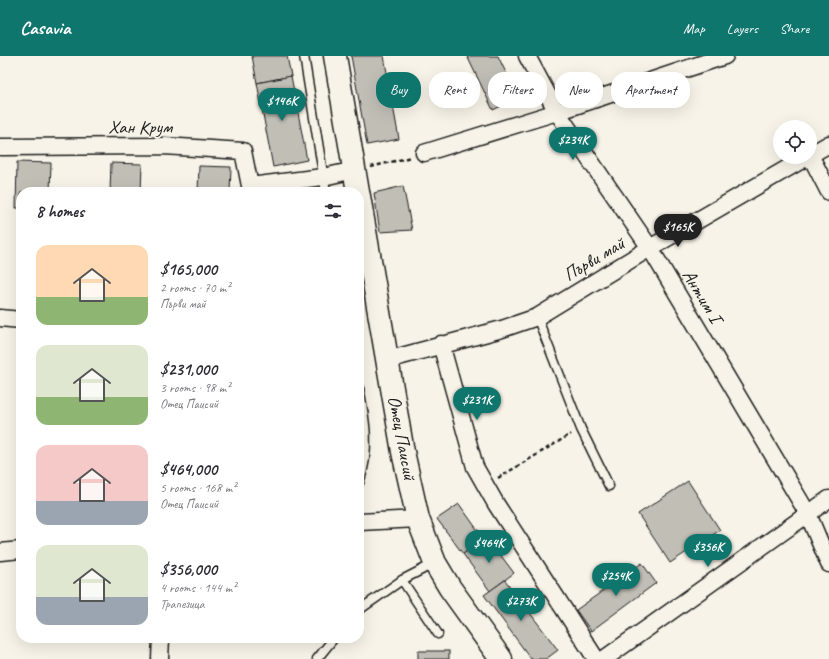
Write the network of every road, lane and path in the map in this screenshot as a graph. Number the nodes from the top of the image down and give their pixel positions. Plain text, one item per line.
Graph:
1 (304, 56) edge
2 (335, 56) edge
3 (527, 56) edge
4 (725, 56) edge
5 (557, 112) junction
6 (829, 144) edge
7 (0, 147) edge
8 (817, 151) edge
9 (424, 153) joint
10 (795, 164) edge
11 (815, 164) edge
12 (355, 170) junction
13 (324, 184) edge
14 (250, 187) edge
15 (280, 187) edge
16 (357, 187) edge
17 (829, 192) edge
18 (364, 225) edge
19 (650, 248) junction
20 (537, 317) junction
21 (0, 318) edge
22 (16, 320) edge
23 (441, 344) junction
24 (387, 360) junction
25 (364, 414) edge
26 (581, 428) junction
27 (364, 471) edge
28 (485, 485) junction
29 (609, 486) dead end
30 (829, 499) edge
31 (808, 514) junction
32 (418, 519) junction
33 (364, 522) edge
34 (16, 550) edge
35 (0, 552) edge
36 (435, 563) junction
37 (829, 564) edge
38 (402, 580) junction
39 (364, 607) edge
40 (438, 634) dead end
41 (161, 643) edge
42 (330, 643) edge
43 (160, 659) edge
44 (317, 659) edge
45 (501, 659) edge
46 (596, 659) edge
47 (604, 659) edge

1 - 13 lane
2 - 12 main road
3 - 5 street, Антим I
4 - 5 street
5 - 9 street
5 - 19 street, Антим I
6 - 8 street
7 - 14 street, Хан Крум
9 - 12 path
10 - 19 street, Първи май
11 - 17 street
12 - 13 street
12 - 16 main road
13 - 15 street
18 - 24 main road, Отец Паисий
19 - 20 street, Първи май
19 - 31 street, Антим I
20 - 23 street, Първи май
20 - 26 lane
21 - 22 street
23 - 24 street, Първи май
23 - 28 street
24 - 32 main road, Отец Паисий
25 - 27 lane
26 - 28 path
26 - 29 lane
28 - 46 street
30 - 31 street
31 - 37 street, Антим I
31 - 47 street
32 - 33 street
32 - 36 main road, Отец Паисий
34 - 35 street
36 - 38 lane
36 - 45 main road, Отец Паисий
38 - 39 lane
38 - 40 lane
41 - 43 street
42 - 44 lane

